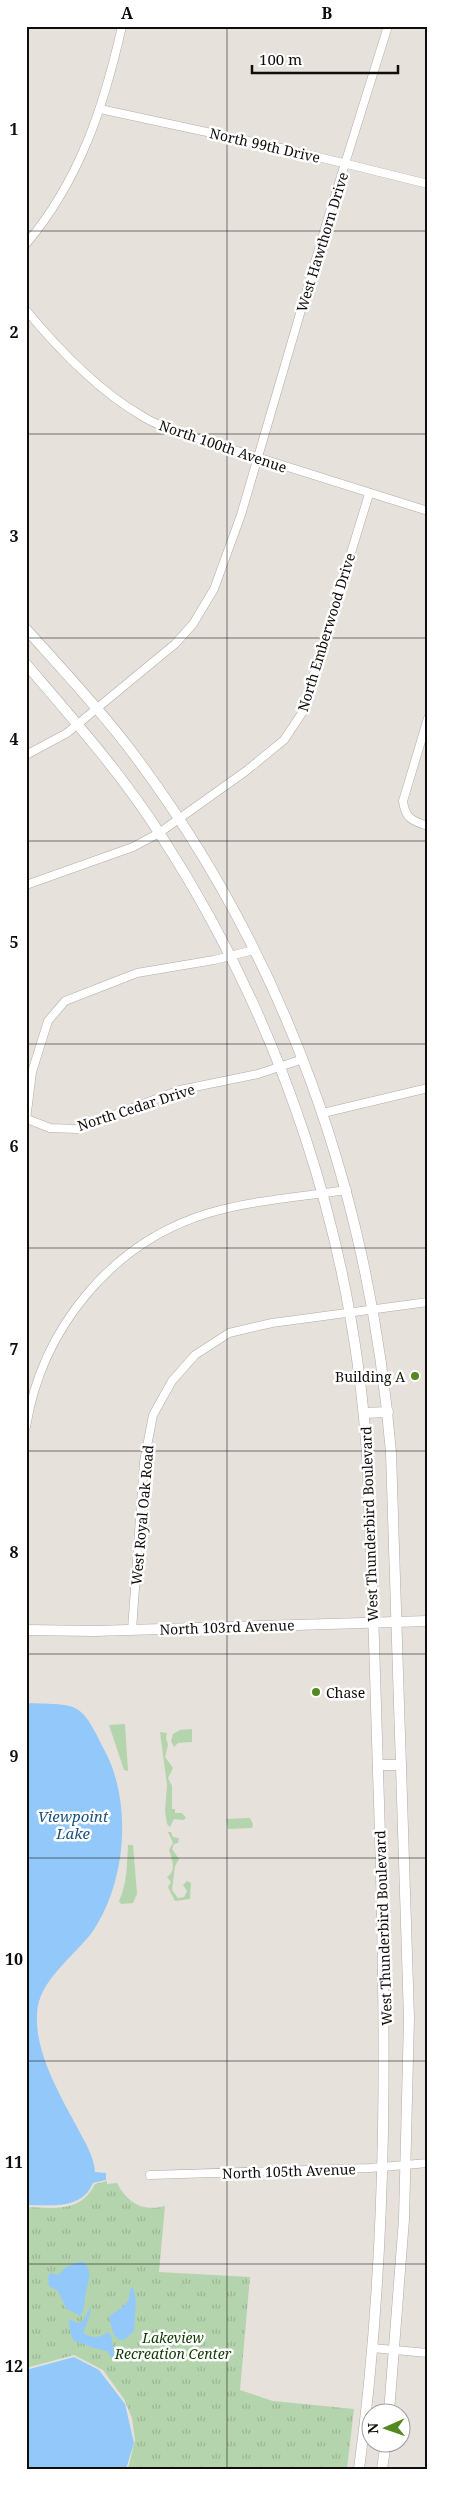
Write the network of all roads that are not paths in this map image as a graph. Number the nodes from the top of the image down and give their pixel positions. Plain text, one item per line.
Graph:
1 (122, 26) edge
2 (388, 26) edge
3 (100, 109) junction
4 (347, 164) junction
5 (428, 184) edge
6 (26, 244) edge
7 (26, 310) edge
8 (257, 458) junction
9 (369, 494) junction
10 (428, 510) edge
11 (26, 629) edge
12 (26, 664) edge
13 (97, 710) junction
14 (428, 718) edge
15 (78, 724) junction
16 (26, 755) edge
17 (179, 820) junction
18 (428, 826) edge
19 (159, 833) junction
20 (26, 885) edge
21 (254, 950) junction
22 (230, 956) junction
23 (303, 1059) junction
24 (280, 1067) junction
25 (428, 1088) edge
26 (323, 1113) junction
27 (26, 1120) edge
28 (347, 1190) junction
29 (323, 1194) junction
30 (428, 1302) edge
31 (374, 1309) junction
32 (350, 1312) junction
33 (388, 1412) junction
34 (364, 1413) junction
35 (26, 1427) edge
36 (428, 1621) edge
37 (397, 1622) junction
38 (373, 1623) junction
39 (26, 1630) edge
40 (132, 1630) junction
41 (401, 1765) junction
42 (378, 1766) junction
43 (428, 2163) edge
44 (406, 2165) junction
45 (384, 2167) junction
46 (150, 2175) dead end
47 (372, 2348) junction
48 (395, 2350) junction
49 (428, 2353) edge
50 (390, 2402) edge
51 (385, 2452) edge
52 (359, 2469) edge
53 (382, 2469) edge

1 - 3 street
2 - 4 street, West Hawthorn Drive
3 - 4 street, North 99th Drive
3 - 6 street
4 - 5 street, North 99th Drive
4 - 8 street, West Hawthorn Drive
7 - 8 street, North 100th Avenue
8 - 9 street, North 100th Avenue
8 - 13 street, West Hawthorn Drive
9 - 10 street, North 100th Avenue
9 - 17 street, North Emberwood Drive
11 - 13 street, West Thunderbird Boulevard
12 - 15 street, West Thunderbird Boulevard
13 - 15 street, West Hawthorn Drive
13 - 17 street, West Thunderbird Boulevard
14 - 18 street
15 - 16 street, West Hawthorn Drive
15 - 19 street, West Thunderbird Boulevard
17 - 19 street, North Emberwood Drive
17 - 21 street, West Thunderbird Boulevard
19 - 20 street, North Emberwood Drive
19 - 22 street, West Thunderbird Boulevard
21 - 22 street
21 - 23 street, West Thunderbird Boulevard
22 - 24 street, West Thunderbird Boulevard
22 - 27 street
23 - 24 street, North Cedar Drive
23 - 26 street, West Thunderbird Boulevard
24 - 27 street, North Cedar Drive
24 - 29 street, West Thunderbird Boulevard
25 - 26 street
26 - 28 street, West Thunderbird Boulevard
28 - 29 street
28 - 31 street, West Thunderbird Boulevard
29 - 32 street, West Thunderbird Boulevard
29 - 35 street
30 - 31 street, West Royal Oak Road
31 - 32 street, West Royal Oak Road
31 - 33 street, West Thunderbird Boulevard
32 - 34 street, West Thunderbird Boulevard
32 - 40 street, West Royal Oak Road
33 - 34 street
33 - 37 street, West Thunderbird Boulevard
34 - 38 street, West Thunderbird Boulevard
36 - 37 street, North 103rd Avenue
37 - 38 street, North 103rd Avenue
37 - 41 street, West Thunderbird Boulevard
38 - 40 street, North 103rd Avenue
38 - 42 street, West Thunderbird Boulevard
39 - 40 street, North 103rd Avenue
41 - 42 street
41 - 44 street, West Thunderbird Boulevard
42 - 45 street, West Thunderbird Boulevard
43 - 44 street, North 105th Avenue
44 - 45 street, North 105th Avenue
44 - 48 street, West Thunderbird Boulevard
45 - 46 street, North 105th Avenue
45 - 47 street, West Thunderbird Boulevard
47 - 48 street
47 - 52 street, West Thunderbird Boulevard
48 - 49 street
48 - 50 street, West Thunderbird Boulevard
51 - 53 street

